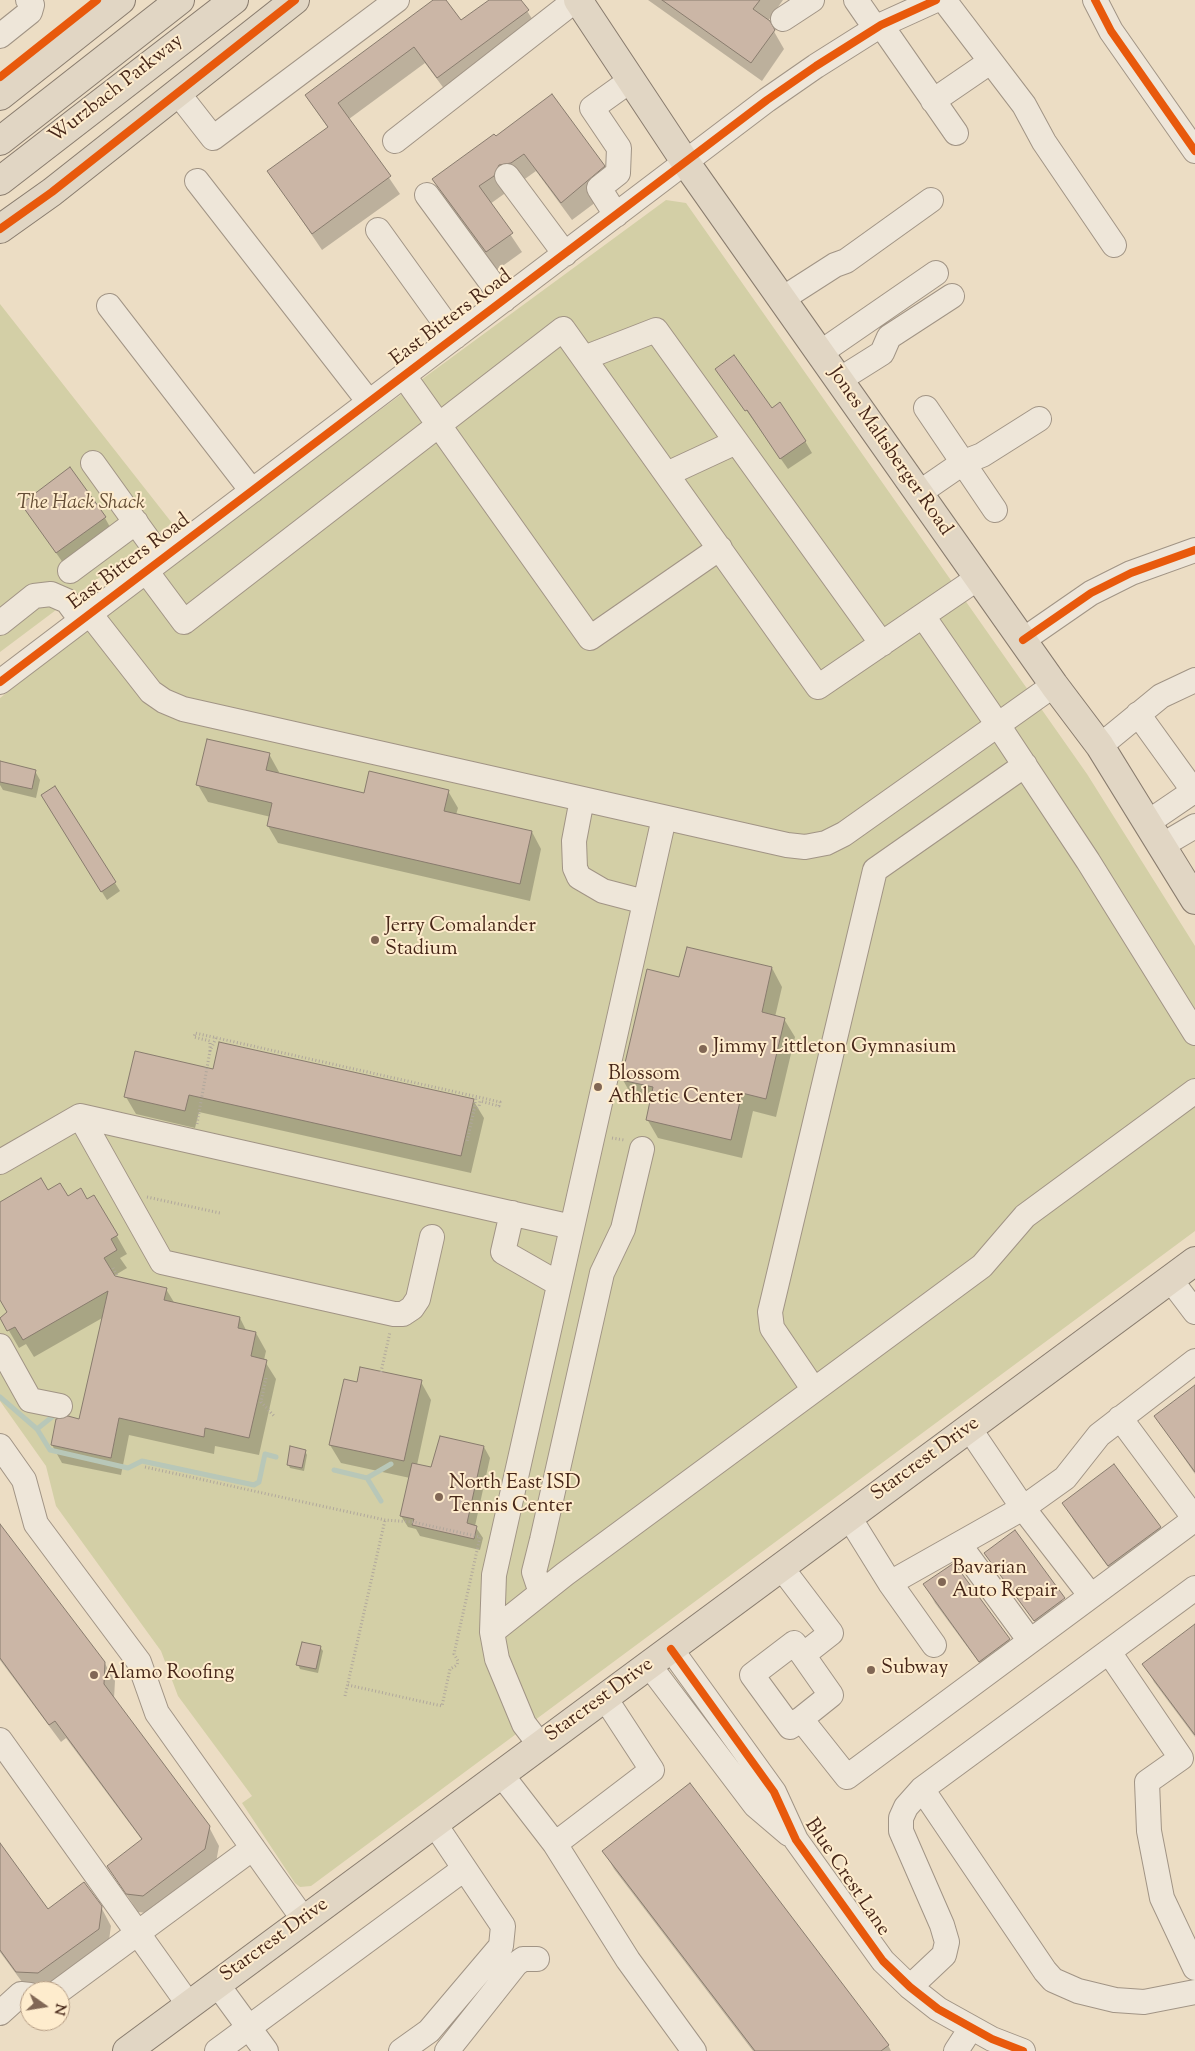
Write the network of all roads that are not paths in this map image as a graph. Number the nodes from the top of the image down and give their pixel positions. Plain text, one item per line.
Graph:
1 (28, 0) edge
2 (121, 0) edge
3 (180, 0) edge
4 (234, 0) edge
5 (295, 0) edge
6 (398, 0) edge
7 (812, 0) edge
8 (856, 0) edge
9 (936, 0) edge
10 (944, 0) edge
11 (1095, 0) edge
12 (575, 2) edge
13 (783, 19) dead end
14 (878, 27) junction
15 (0, 36) edge
16 (990, 62) junction
17 (631, 80) junction
18 (177, 92) junction
19 (0, 96) edge
20 (933, 101) junction
21 (956, 133) dead end
22 (0, 141) edge
23 (395, 142) dead end
24 (1195, 151) edge
25 (686, 163) junction
26 (507, 176) dead end
27 (0, 181) edge
28 (197, 181) dead end
29 (427, 195) dead end
30 (931, 200) dead end
31 (616, 215) junction
32 (0, 229) edge
33 (378, 230) dead end
34 (1114, 245) dead end
35 (565, 254) junction
36 (936, 273) dead end
37 (952, 296) dead end
38 (782, 299) junction
39 (504, 300) junction
40 (110, 306) dead end
41 (455, 337) junction
42 (820, 353) junction
43 (584, 358) junction
44 (404, 376) junction
45 (839, 380) junction
46 (369, 402) junction
47 (926, 408) dead end
48 (1040, 419) dead end
49 (439, 425) junction
50 (736, 442) junction
51 (964, 462) junction
52 (93, 463) dead end
53 (667, 474) junction
54 (252, 491) junction
55 (919, 493) junction
56 (994, 510) dead end
57 (136, 522) junction
58 (720, 548) junction
59 (1195, 550) edge
60 (154, 565) junction
61 (70, 571) dead end
62 (978, 578) junction
63 (923, 616) junction
64 (85, 617) junction
65 (0, 623) edge
66 (1023, 640) junction
67 (882, 644) junction
68 (1195, 680) edge
69 (0, 682) edge
70 (1054, 686) junction
71 (1138, 714) junction
72 (998, 725) junction
73 (1100, 746) junction
74 (1026, 765) junction
75 (1194, 792) edge
76 (582, 799) junction
77 (664, 818) junction
78 (1146, 823) junction
79 (1195, 826) edge
80 (1161, 846) junction
81 (1195, 900) edge
82 (645, 902) junction
83 (1195, 1033) edge
84 (1195, 1091) edge
85 (80, 1116) junction
86 (633, 1144) road end
87 (0, 1162) edge
88 (512, 1213) junction
89 (572, 1227) junction
90 (432, 1236) dead end
91 (1195, 1261) edge
92 (1170, 1279) junction
93 (559, 1284) junction
94 (1195, 1312) edge
95 (0, 1346) edge
96 (1195, 1361) edge
97 (814, 1390) junction
98 (60, 1406) dead end
99 (1120, 1418) junction
100 (969, 1428) junction
101 (0, 1446) edge
102 (1023, 1508) junction
103 (849, 1517) junction
104 (1195, 1519) edge
105 (959, 1544) junction
106 (781, 1567) junction
107 (890, 1583) junction
108 (1195, 1588) edge
109 (541, 1593) junction
110 (1091, 1596) junction
111 (492, 1632) junction
112 (1030, 1641) junction
113 (934, 1645) dead end
114 (671, 1649) junction
115 (1108, 1652) junction
116 (803, 1655) junction
117 (648, 1665) junction
118 (605, 1698) junction
119 (801, 1719) junction
120 (0, 1740) edge
121 (540, 1745) junction
122 (501, 1774) junction
123 (922, 1789) junction
124 (434, 1823) junction
125 (796, 1840) junction
126 (555, 1844) junction
127 (253, 1848) junction
128 (464, 1869) junction
129 (304, 1920) junction
130 (138, 1933) junction
131 (537, 1959) dead end
132 (1195, 1968) edge
133 (70, 1983) edge
134 (217, 1984) junction
135 (910, 1987) junction
136 (1195, 1992) edge
137 (20, 1995) edge
138 (189, 2005) junction
139 (0, 2013) edge
140 (249, 2027) junction
141 (971, 2028) junction
142 (127, 2051) edge
143 (217, 2051) edge
144 (266, 2051) edge
145 (400, 2051) edge
146 (447, 2051) edge
147 (694, 2051) edge
148 (956, 2051) edge
149 (1023, 2051) edge

1 - 15 street
2 - 19 main road
3 - 22 main road, Wurzbach Parkway
4 - 27 main road, Wurzbach Parkway
5 - 18 main road
6 - 18 street
7 - 13 street
8 - 14 street
9 - 14 street, East Bitters Road
10 - 16 street
11 - 24 street
12 - 17 main road, Jones Maltsberger Road
12 - 23 street
14 - 20 street
14 - 25 street, East Bitters Road
16 - 20 street
16 - 34 street
17 - 25 main road, Jones Maltsberger Road
17 - 31 street
18 - 32 main road
20 - 21 street
25 - 31 street, East Bitters Road
25 - 38 main road, Jones Maltsberger Road
26 - 35 street
28 - 46 street
29 - 39 street
30 - 38 street
31 - 35 street, East Bitters Road
33 - 41 street
35 - 39 street, East Bitters Road
36 - 42 street
37 - 45 street
38 - 42 main road, Jones Maltsberger Road
39 - 41 street, East Bitters Road
40 - 54 street
41 - 44 street, East Bitters Road
42 - 45 main road, Jones Maltsberger Road
43 - 49 street
43 - 50 street
43 - 53 street
44 - 46 street, East Bitters Road
44 - 49 street
45 - 55 main road, Jones Maltsberger Road
46 - 54 street, East Bitters Road
47 - 51 street
48 - 51 street
49 - 58 street
49 - 60 street
50 - 53 street
50 - 67 street
51 - 55 street
51 - 56 street
52 - 57 street
53 - 58 street
54 - 60 street, East Bitters Road
55 - 62 main road, Jones Maltsberger Road
57 - 60 street
57 - 61 street
58 - 67 street
59 - 66 street
60 - 64 street, East Bitters Road
62 - 63 street
62 - 66 main road, Jones Maltsberger Road
63 - 67 street
63 - 72 street
64 - 65 street
64 - 69 street, East Bitters Road
64 - 76 street
66 - 70 main road, Jones Maltsberger Road
68 - 71 street
70 - 72 street
70 - 73 main road, Jones Maltsberger Road
71 - 73 street
71 - 75 street
72 - 74 street
72 - 77 street
73 - 78 main road, Jones Maltsberger Road
74 - 83 street
74 - 97 street
75 - 78 street
76 - 77 street
76 - 82 street
77 - 82 street
78 - 80 main road, Jones Maltsberger Road
79 - 80 street
80 - 81 main road, Jones Maltsberger Road
82 - 89 street
84 - 97 street
85 - 87 street
85 - 88 street
85 - 90 street
86 - 109 street
88 - 89 street
88 - 93 street
89 - 93 street
91 - 92 main road, Starcrest Drive
92 - 94 street
92 - 100 main road, Starcrest Drive
93 - 111 street
95 - 98 street
96 - 99 street
97 - 109 street
99 - 102 street
99 - 104 street
100 - 102 street
100 - 103 main road, Starcrest Drive
101 - 127 street
102 - 105 street
102 - 110 street
103 - 106 main road, Starcrest Drive
103 - 107 street
104 - 110 street
105 - 107 street
105 - 112 street
106 - 114 main road, Starcrest Drive
106 - 116 street
107 - 113 street
108 - 115 street
109 - 111 street
110 - 112 street
111 - 121 street
112 - 119 street
114 - 117 main road, Starcrest Drive
114 - 125 street, Blue Crest Lane
115 - 123 street
115 - 132 street
116 - 119 street
116 - 119 street
117 - 118 main road, Starcrest Drive
117 - 125 street, Blue Crest Lane
118 - 121 main road, Starcrest Drive
118 - 126 street
120 - 130 street
121 - 122 main road, Starcrest Drive
122 - 124 main road, Starcrest Drive
122 - 126 street
123 - 135 street
123 - 136 street
124 - 128 street
124 - 129 main road, Starcrest Drive
125 - 135 street, Blue Crest Lane
126 - 147 street
127 - 129 street
127 - 130 street
128 - 140 street
128 - 145 street
129 - 134 main road, Starcrest Drive
130 - 133 street
130 - 138 street
131 - 146 street
134 - 138 main road, Starcrest Drive
134 - 140 street
135 - 141 street, Blue Crest Lane
137 - 139 street
138 - 142 main road, Starcrest Drive
140 - 143 street
140 - 144 street
141 - 148 street
141 - 149 street, Blue Crest Lane

